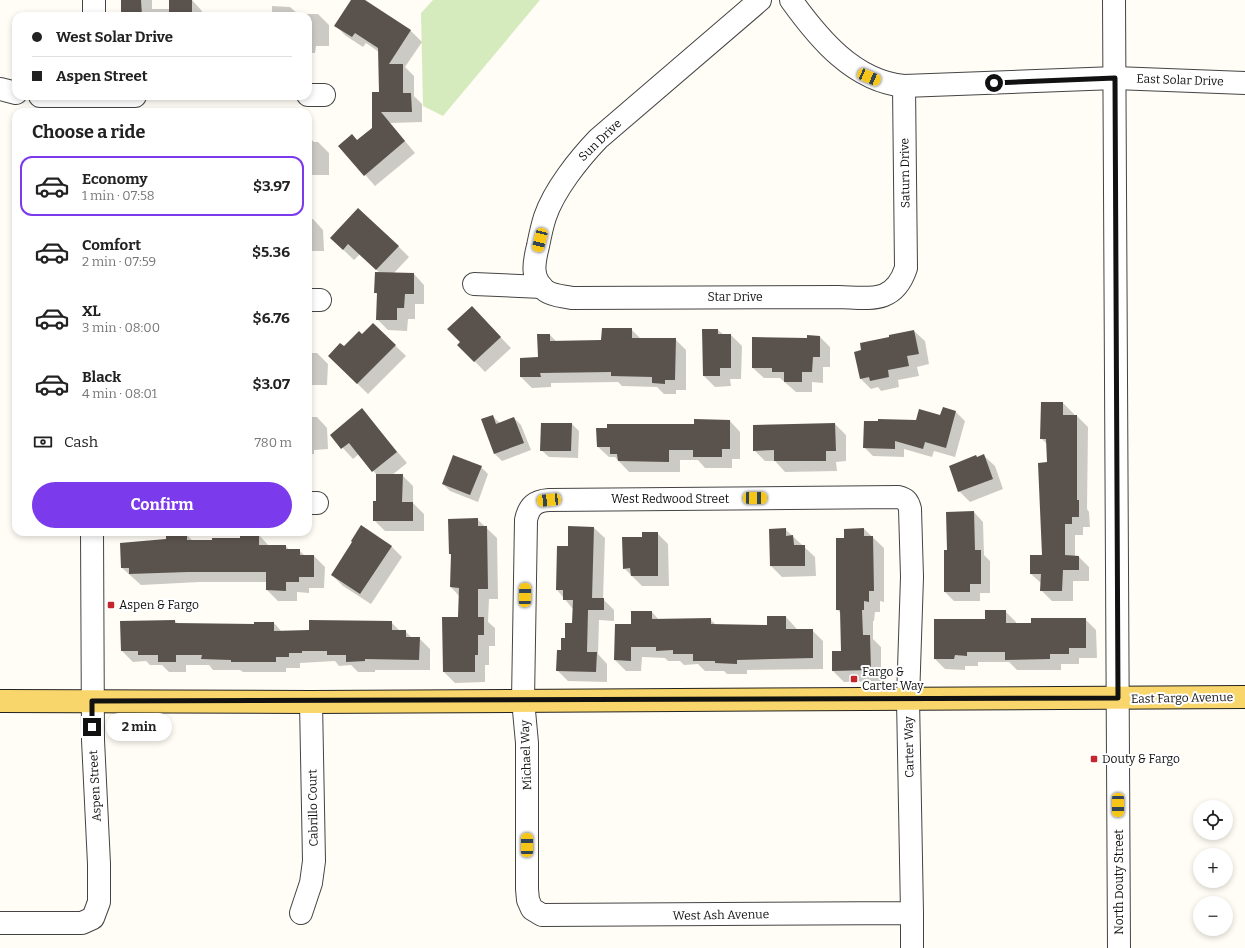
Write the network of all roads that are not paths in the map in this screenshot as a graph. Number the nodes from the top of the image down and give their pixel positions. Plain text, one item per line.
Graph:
1 (94, 0) edge
2 (760, 0) edge
3 (791, 0) edge
4 (1114, 0) edge
5 (94, 12) edge
6 (1115, 78) junction
7 (1245, 83) edge
8 (904, 86) junction
9 (0, 89) edge
10 (12, 92) edge
11 (906, 259) joint
12 (474, 284) dead end
13 (542, 287) junction
14 (905, 499) joint
15 (532, 505) joint
16 (92, 536) edge
17 (1245, 697) edge
18 (1118, 698) junction
19 (908, 699) junction
20 (523, 700) junction
21 (0, 701) edge
22 (92, 701) junction
23 (311, 702) junction
24 (532, 910) joint
25 (912, 912) junction
26 (301, 913) dead end
27 (0, 923) edge
28 (912, 948) edge
29 (1119, 948) edge

1 - 5 street
2 - 13 street, Sun Drive
3 - 8 street, East Solar Drive
4 - 6 street, North Douty Street
6 - 7 street, East Solar Drive
6 - 8 street, East Solar Drive
6 - 18 street, North Douty Street
8 - 11 street, Saturn Drive
9 - 10 street
11 - 13 street, Star Drive
12 - 13 street
14 - 15 street, West Redwood Street
14 - 19 street, Carter Way
15 - 20 street, Michael Way
16 - 22 street, Aspen Street
17 - 18 main road, East Fargo Avenue
18 - 19 main road, East Fargo Avenue
18 - 29 street, North Douty Street
19 - 20 main road, East Fargo Avenue
19 - 25 street, Carter Way
20 - 23 main road, East Fargo Avenue
20 - 24 street, Michael Way
21 - 22 main road, East Fargo Avenue
22 - 23 main road, East Fargo Avenue
22 - 27 street, Aspen Street
23 - 26 street, Cabrillo Court
24 - 25 street, West Ash Avenue
25 - 28 street, Carter Way

